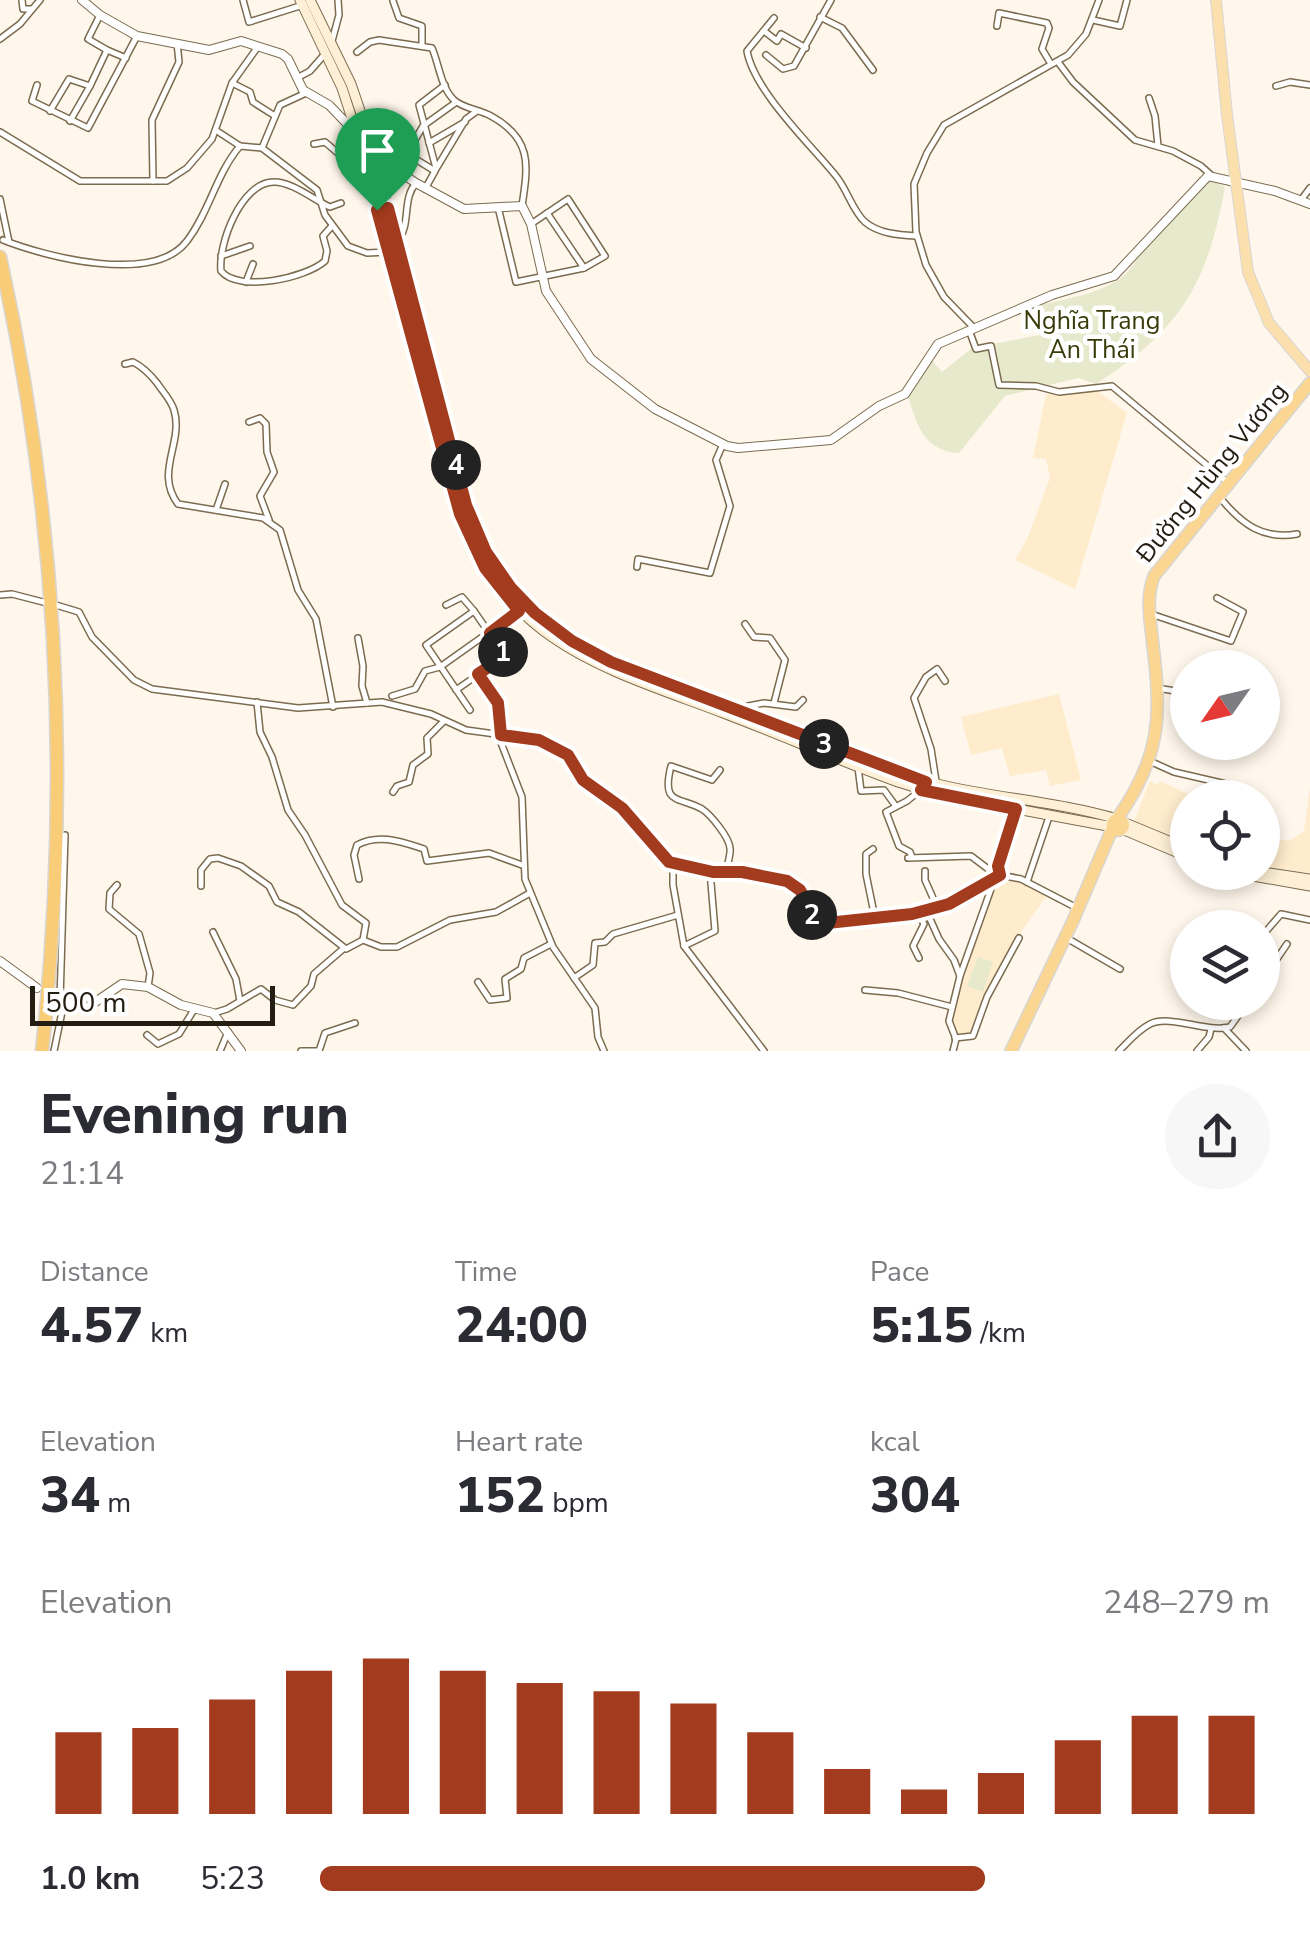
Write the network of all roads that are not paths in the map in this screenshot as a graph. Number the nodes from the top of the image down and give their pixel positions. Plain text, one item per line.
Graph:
1 (22, 0) edge
2 (40, 0) edge
3 (82, 0) edge
4 (243, 0) edge
5 (338, 0) edge
6 (831, 0) edge
7 (1098, 0) edge
8 (1127, 0) edge
9 (1220, 0) edge
10 (307, 1) edge
11 (393, 1) edge
12 (31, 8) junction
13 (100, 15) junction
14 (820, 17) junction
15 (774, 18) dead end
16 (1092, 20) junction
17 (997, 26) dead end
18 (764, 31) junction
19 (138, 36) junction
20 (0, 40) edge
21 (332, 42) junction
22 (177, 43) junction
23 (259, 46) junction
24 (422, 46) junction
25 (806, 48) junction
26 (107, 50) junction
27 (358, 52) dead end
28 (326, 53) junction
29 (766, 54) dead end
30 (126, 58) junction
31 (1055, 63) junction
32 (873, 70) dead end
33 (297, 78) junction
34 (232, 83) junction
35 (1310, 84) edge
36 (37, 85) dead end
37 (444, 85) junction
38 (90, 86) junction
39 (1276, 86) dead end
40 (306, 93) junction
41 (1149, 98) dead end
42 (454, 101) junction
43 (50, 111) junction
44 (478, 111) junction
45 (275, 116) junction
46 (466, 120) junction
47 (70, 121) junction
48 (423, 126) junction
49 (217, 131) junction
50 (0, 132) edge
51 (357, 134) junction
52 (429, 143) junction
53 (314, 144) dead end
54 (240, 146) junction
55 (1158, 146) junction
56 (262, 148) junction
57 (374, 154) junction
58 (406, 154) junction
59 (433, 158) junction
60 (442, 158) junction
61 (396, 170) junction
62 (436, 170) junction
63 (1211, 176) junction
64 (302, 180) junction
65 (370, 181) junction
66 (153, 182) junction
67 (1238, 182) junction
68 (416, 183) junction
69 (425, 188) junction
70 (1310, 188) edge
71 (294, 189) junction
72 (0, 199) edge
73 (319, 202) junction
74 (1305, 202) edge
75 (341, 203) dead end
76 (522, 206) junction
77 (498, 208) junction
78 (383, 209) junction
79 (547, 212) junction
80 (1242, 215) junction
81 (531, 224) junction
82 (332, 226) junction
83 (916, 236) junction
84 (397, 242) junction
85 (250, 246) dead end
86 (388, 252) junction
87 (221, 256) junction
88 (0, 257) edge
89 (253, 264) dead end
90 (584, 268) junction
91 (542, 278) junction
92 (0, 281) edge
93 (246, 282) junction
94 (972, 329) junction
95 (1310, 362) edge
96 (125, 364) dead end
97 (1310, 371) edge
98 (1310, 384) edge
99 (1310, 393) edge
100 (249, 422) dead end
101 (723, 444) junction
102 (225, 484) dead end
103 (1230, 485) junction
104 (1222, 500) junction
105 (216, 510) junction
106 (465, 513) junction
107 (269, 520) junction
108 (1296, 534) dead end
109 (637, 567) dead end
110 (0, 595) edge
111 (1216, 598) dead end
112 (43, 602) dead end
113 (56, 605) dead end
114 (446, 605) dead end
115 (474, 611) junction
116 (519, 611) junction
117 (1152, 614) junction
118 (745, 624) dead end
119 (550, 631) junction
120 (490, 633) junction
121 (358, 638) dead end
122 (440, 667) junction
123 (478, 674) junction
124 (945, 681) dead end
125 (1164, 689) junction
126 (456, 690) junction
127 (1170, 690) edge
128 (392, 696) dead end
129 (803, 700) dead end
130 (257, 702) junction
131 (367, 703) junction
132 (774, 704) junction
133 (332, 707) junction
134 (736, 709) junction
135 (470, 710) dead end
136 (444, 721) junction
137 (500, 735) junction
138 (859, 763) junction
139 (1154, 764) junction
140 (720, 770) dead end
141 (1209, 780) edge
142 (928, 785) junction
143 (393, 792) dead end
144 (895, 805) junction
145 (1016, 809) junction
146 (1052, 811) junction
147 (1119, 825) junction
148 (66, 834) dead end
149 (1170, 843) edge
150 (873, 849) dead end
151 (1170, 849) edge
152 (673, 864) junction
153 (522, 865) junction
154 (710, 871) junction
155 (925, 871) dead end
156 (726, 872) junction
157 (998, 875) junction
158 (1280, 876) edge
159 (359, 879) dead end
160 (1280, 879) edge
161 (1026, 882) junction
162 (1310, 883) edge
163 (116, 885) dead end
164 (202, 886) dead end
165 (530, 894) junction
166 (937, 907) junction
167 (1079, 909) junction
168 (926, 910) junction
169 (918, 913) junction
170 (678, 916) junction
171 (1280, 916) edge
172 (876, 918) junction
173 (1310, 920) edge
174 (213, 932) dead end
175 (1020, 938) dead end
176 (363, 940) junction
177 (1070, 940) junction
178 (551, 944) junction
179 (1287, 944) dead end
180 (684, 946) junction
181 (342, 948) junction
182 (1280, 954) edge
183 (918, 958) dead end
184 (0, 962) edge
185 (1120, 969) dead end
186 (960, 976) junction
187 (574, 978) junction
188 (478, 982) dead end
189 (148, 987) junction
190 (37, 988) dead end
191 (865, 990) dead end
192 (59, 999) junction
193 (240, 1001) junction
194 (952, 1007) junction
195 (195, 1008) junction
196 (213, 1013) junction
197 (1236, 1020) edge
198 (355, 1023) dead end
199 (1224, 1028) junction
200 (1211, 1029) junction
201 (228, 1032) junction
202 (147, 1035) dead end
203 (955, 1038) junction
204 (1204, 1044) junction
205 (39, 1051) edge
206 (54, 1051) edge
207 (220, 1051) edge
208 (242, 1051) edge
209 (301, 1051) edge
210 (318, 1051) edge
211 (604, 1051) edge
212 (764, 1051) edge
213 (952, 1051) edge
214 (1014, 1051) edge
215 (1119, 1051) edge
216 (1197, 1051) edge
217 (1210, 1051) edge
218 (1246, 1051) edge

1 - 12 street
2 - 12 street
3 - 13 street
4 - 10 street
5 - 21 street
6 - 14 street
7 - 16 street
8 - 16 street
9 - 67 main road
10 - 21 main road
10 - 28 main road
11 - 24 street
12 - 20 street
13 - 19 street
13 - 26 street
14 - 25 street
14 - 32 street
15 - 18 street
16 - 31 street
17 - 31 street
18 - 25 street
18 - 83 street
19 - 22 street
19 - 30 street
21 - 57 main road
22 - 23 street
22 - 66 street
23 - 33 street
23 - 34 street
24 - 27 street
24 - 37 street
25 - 29 street
26 - 30 street
26 - 38 street
28 - 33 street
28 - 51 main road
30 - 47 street
31 - 55 street
31 - 83 street
33 - 40 street
34 - 45 street
34 - 49 street
35 - 39 street
36 - 43 street
37 - 42 street
37 - 48 street
38 - 43 street
38 - 47 street
40 - 45 street
40 - 51 street
41 - 55 street
42 - 44 street
42 - 46 street
42 - 48 street
43 - 47 street
44 - 46 street
44 - 76 street
45 - 56 street
46 - 52 street
46 - 60 street
48 - 52 street
48 - 58 street
49 - 54 street
49 - 66 street
50 - 66 street
51 - 65 main road
52 - 59 street
53 - 65 street
54 - 56 street
54 - 72 street
55 - 63 street
56 - 64 street
57 - 61 street
57 - 78 main road
58 - 61 street
58 - 62 street
59 - 60 street
59 - 62 street
60 - 62 street
61 - 68 street
62 - 69 street
63 - 67 street
63 - 94 street
64 - 71 street
64 - 73 street
65 - 78 main road
67 - 74 street
67 - 80 main road
68 - 69 street
68 - 84 street
69 - 77 street
70 - 74 street
71 - 73 street
71 - 87 street
73 - 75 street
73 - 82 street
76 - 77 street
76 - 81 street
77 - 91 street
78 - 84 main road
78 - 86 main road
79 - 81 street
79 - 90 street
79 - 90 street
80 - 95 main road
80 - 97 main road
81 - 91 street
82 - 86 street
82 - 93 street
83 - 94 street
84 - 106 main road
85 - 87 street
86 - 106 main road
87 - 93 street
88 - 205 highway
89 - 93 street
90 - 91 street
91 - 101 street
92 - 205 highway
94 - 101 street
94 - 103 street
96 - 105 street
98 - 103 highway, Đường Hùng Vương
99 - 103 highway, Đường Hùng Vương
100 - 107 street
101 - 109 street
102 - 105 street
103 - 104 highway, Đường Hùng Vương
103 - 117 highway, Đường Hùng Vương
104 - 108 street
104 - 117 highway, Đường Hùng Vương
105 - 107 street
106 - 116 main road
106 - 119 main road
107 - 133 street
110 - 112 street
111 - 117 street
113 - 130 street
114 - 115 street
115 - 120 street
115 - 122 street
116 - 119 main road
116 - 120 street
117 - 125 highway, Đường Hùng Vương
117 - 147 highway, Đường Hùng Vương
118 - 132 street
119 - 134 main road
119 - 138 main road
120 - 122 street
120 - 123 street
121 - 131 street
122 - 126 street
122 - 128 street
123 - 126 street
123 - 137 street
124 - 142 street
125 - 127 street
125 - 139 highway, Đường Hùng Vương
126 - 135 street
129 - 132 street
130 - 133 street
130 - 176 street
131 - 133 street
131 - 136 street
132 - 134 street
134 - 138 main road
136 - 137 street
136 - 143 street
137 - 152 street
137 - 153 street
138 - 142 main road
138 - 144 street
139 - 141 street
139 - 147 highway, Đường Hùng Vương
140 - 156 street
142 - 144 street
142 - 145 main road
142 - 146 main road
144 - 157 street
145 - 146 main road
145 - 157 street
146 - 147 main road
146 - 161 street
147 - 149 main road
147 - 151 main road
147 - 167 highway, Đường Hùng Vương
147 - 177 highway, Đường Hùng Vương
148 - 192 street
150 - 172 street
152 - 154 street
152 - 170 street
153 - 159 street
153 - 165 street
154 - 156 street
154 - 180 street
155 - 166 street
156 - 172 street
157 - 161 street
157 - 166 street
157 - 186 street
158 - 162 main road
160 - 162 main road
161 - 167 street
163 - 189 street
164 - 181 street
165 - 176 street
165 - 178 street
166 - 168 street
167 - 214 highway, Đường Hùng Vương
168 - 169 street
168 - 186 street
169 - 172 street
169 - 183 street
170 - 180 street
170 - 187 street
171 - 173 street
174 - 193 street
175 - 203 street
176 - 181 street
177 - 185 street
177 - 214 highway, Đường Hùng Vương
178 - 187 street
178 - 188 street
179 - 182 street
180 - 212 street
181 - 193 street
184 - 190 street
186 - 194 street
187 - 211 street
189 - 192 street
189 - 195 street
191 - 194 street
192 - 206 street
193 - 196 street
194 - 203 street
195 - 196 street
195 - 202 street
196 - 201 street
197 - 199 street
198 - 210 street
199 - 200 street
199 - 218 street
200 - 204 street
200 - 215 street
201 - 207 street
201 - 208 street
203 - 213 street
204 - 216 street
204 - 217 street
209 - 210 street

